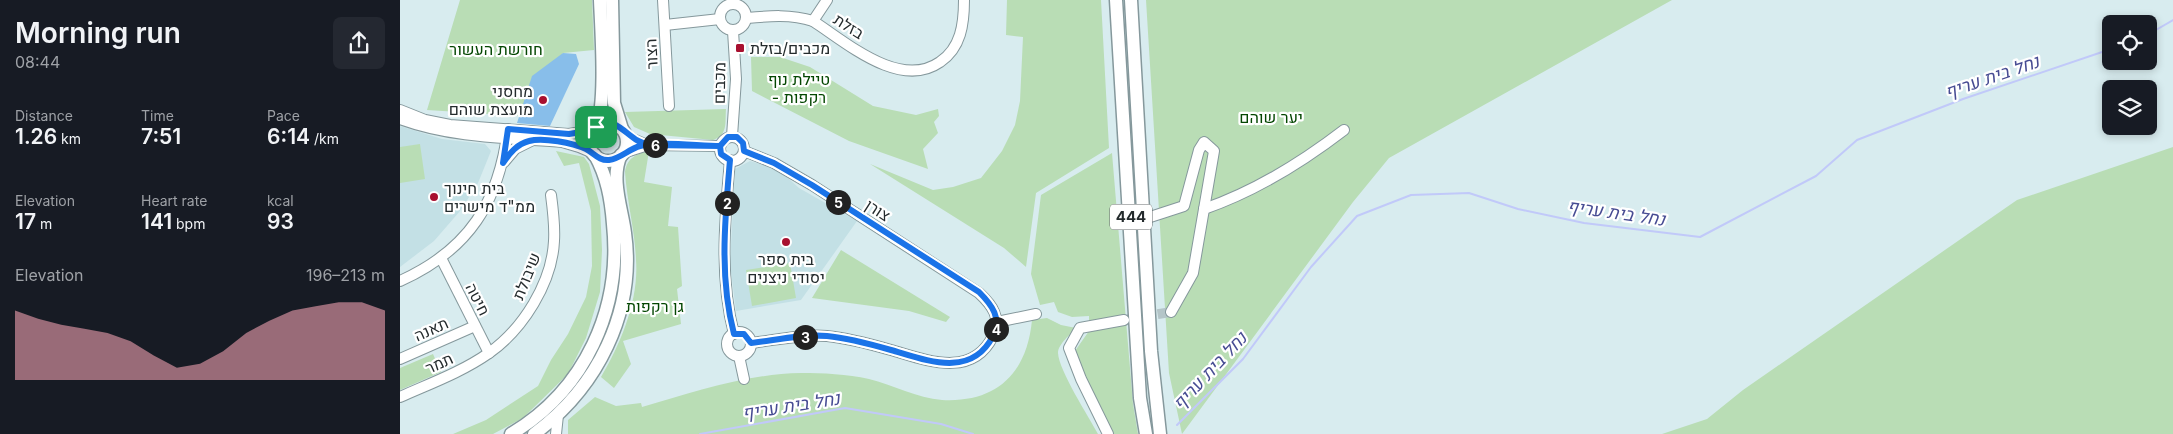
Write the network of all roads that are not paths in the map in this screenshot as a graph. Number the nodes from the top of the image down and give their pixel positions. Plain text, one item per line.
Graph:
1 (600, 0) edge
2 (612, 0) edge
3 (663, 0) edge
4 (828, 0) edge
5 (964, 0) edge
6 (1116, 0) edge
7 (1131, 0) edge
8 (733, 2) edge
9 (747, 18) junction
10 (720, 19) junction
11 (812, 21) junction
12 (665, 25) junction
13 (733, 31) junction
14 (670, 106) dead end
15 (400, 110) edge
16 (400, 120) edge
17 (594, 128) junction
18 (1344, 130) dead end
19 (623, 131) junction
20 (507, 134) junction
21 (732, 136) junction
22 (536, 140) junction
23 (648, 145) junction
24 (720, 146) junction
25 (744, 151) junction
26 (594, 154) junction
27 (622, 154) junction
28 (730, 160) junction
29 (503, 163) junction
30 (551, 196) dead end
31 (1204, 209) junction
32 (1144, 219) junction
33 (441, 258) junction
34 (400, 281) edge
35 (1171, 312) dead end
36 (1036, 314) dead end
37 (1124, 320) tunnel mouth
38 (997, 322) junction
39 (475, 326) junction
40 (734, 334) junction
41 (751, 343) junction
42 (489, 353) junction
43 (739, 356) junction
44 (400, 359) edge
45 (744, 379) dead end
46 (400, 397) edge
47 (558, 415) junction
48 (1108, 433) edge
49 (511, 434) edge
50 (534, 434) edge
51 (556, 434) edge
52 (1146, 434) edge
53 (1160, 434) edge

1 - 17 main road
2 - 19 main road
3 - 12 street, הצור
4 - 11 street
5 - 11 street, בזלת
6 - 52 main road, 444
7 - 32 main road, 444
8 - 9 street
8 - 10 street
9 - 11 street, בזלת
9 - 13 street
10 - 12 street
10 - 13 street
12 - 14 street, הצור
13 - 21 street, מכבים
15 - 20 street
16 - 20 street
17 - 19 main road
17 - 20 street
17 - 26 main road
18 - 31 street
19 - 23 street
19 - 27 main road
20 - 22 street
20 - 29 street
21 - 24 street
21 - 25 street
22 - 26 street
22 - 29 street
23 - 24 street
23 - 27 street
24 - 28 street
25 - 28 street
25 - 38 street, צורן
26 - 27 main road
26 - 49 main road
27 - 47 main road
28 - 40 street
29 - 33 street
30 - 42 street, שיבולת
31 - 32 street
31 - 35 street
32 - 53 main road, 444
33 - 34 street
33 - 39 street, חיטה
36 - 38 street
37 - 48 street
38 - 41 street
39 - 42 street, חיטה
39 - 44 street, תאנה
40 - 41 street
40 - 43 street
41 - 43 street
42 - 46 street, תמר
43 - 45 street
47 - 50 main road
47 - 51 street

